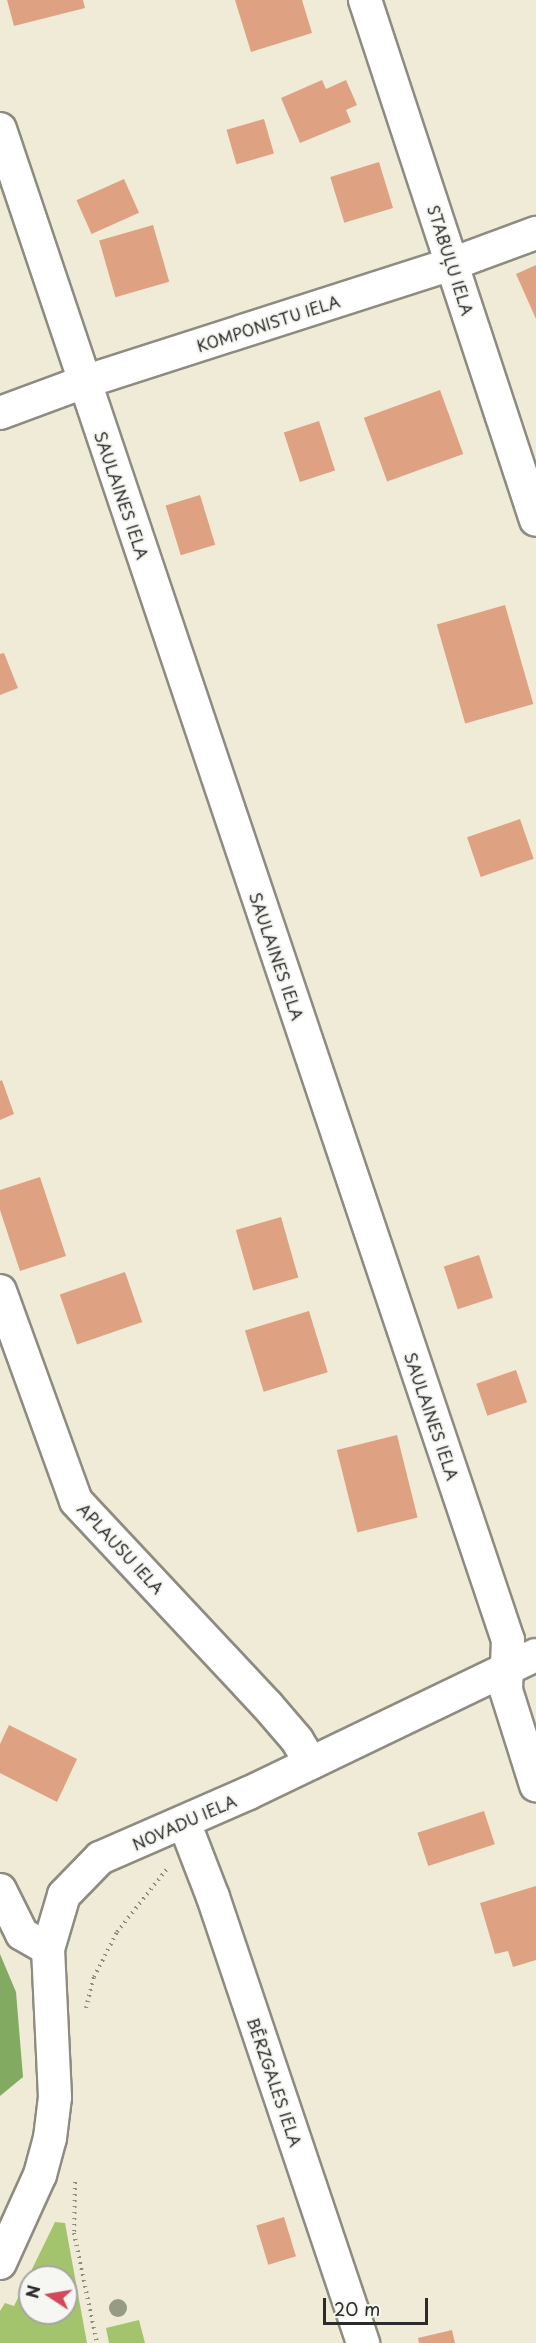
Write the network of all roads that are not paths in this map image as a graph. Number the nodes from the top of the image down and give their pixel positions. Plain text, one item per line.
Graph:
1 (365, 0) edge
2 (0, 129) edge
3 (536, 233) edge
4 (452, 264) junction
5 (84, 382) junction
6 (0, 413) edge
7 (535, 516) edge
8 (0, 1292) edge
9 (536, 1655) edge
10 (507, 1669) junction
11 (311, 1763) junction
12 (536, 1785) edge
13 (184, 1822) junction
14 (0, 1890) edge
15 (48, 1949) junction
16 (0, 2263) edge
17 (363, 2343) edge

1 - 4 street, STABUĻU IELA
2 - 5 street, SAULAINES IELA
3 - 4 street, KOMPONISTU IELA
4 - 5 street, KOMPONISTU IELA
4 - 7 street, STABUĻU IELA
5 - 6 street, KOMPONISTU IELA
5 - 10 street, SAULAINES IELA
8 - 11 street, APLAUSU IELA
9 - 10 street, NOVADU IELA
10 - 11 street, NOVADU IELA
10 - 12 street, SAULAINES IELA
11 - 13 street, NOVADU IELA
13 - 15 street, NOVADU IELA
13 - 17 street, BĒRZGALES IELA
14 - 15 street
15 - 16 street, NOVADU IELA

